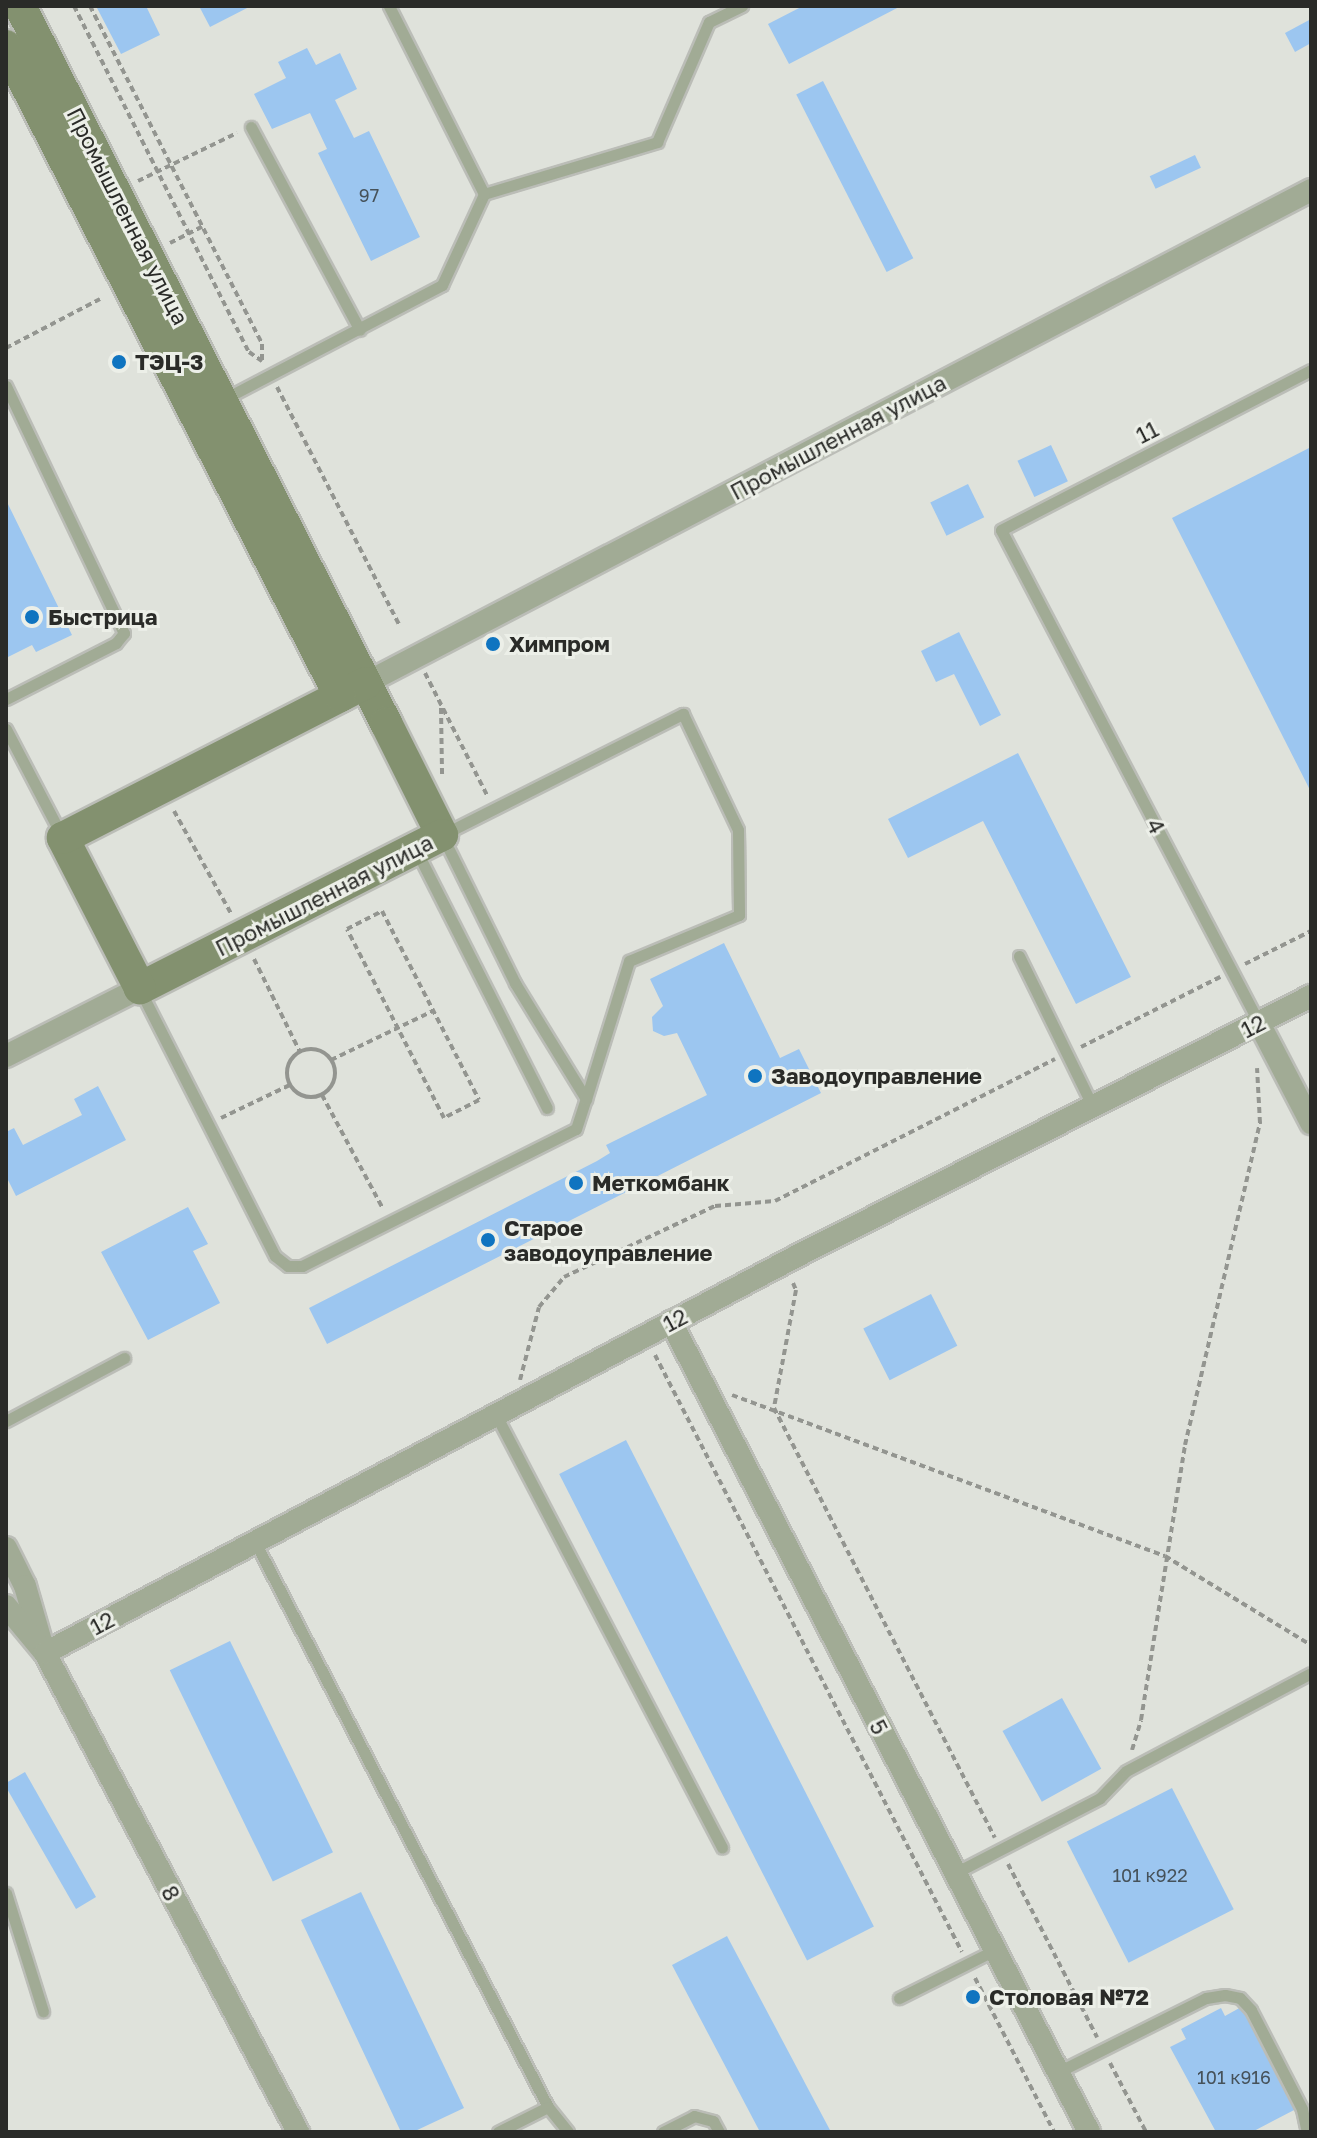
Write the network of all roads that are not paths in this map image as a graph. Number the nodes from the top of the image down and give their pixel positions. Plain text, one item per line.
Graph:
1 (20, 6) edge
2 (389, 6) edge
3 (742, 6) edge
4 (6, 46) edge
5 (251, 127) road end
6 (1311, 190) edge
7 (484, 194) junction
8 (360, 330) junction
9 (1311, 370) edge
10 (6, 386) edge
11 (208, 407) junction
12 (1001, 530) joint
13 (353, 689) junction
14 (6, 699) edge
15 (6, 729) edge
16 (63, 838) junction
17 (429, 841) junction
18 (1019, 956) dead end
19 (140, 988) junction
20 (1311, 996) edge
21 (1259, 1023) junction
22 (6, 1056) edge
23 (586, 1099) junction
24 (1093, 1107) junction
25 (547, 1108) dead end
26 (1311, 1123) edge
27 (671, 1322) junction
28 (124, 1358) dead end
29 (505, 1410) junction
30 (6, 1421) edge
31 (255, 1542) junction
32 (6, 1548) edge
33 (6, 1606) edge
34 (45, 1653) junction
35 (1311, 1673) edge
36 (722, 1847) dead end
37 (955, 1873) junction
38 (6, 1893) edge
39 (995, 1950) junction
40 (899, 1998) dead end
41 (43, 2011) dead end
42 (1058, 2072) junction
43 (548, 2107) junction
44 (298, 2132) edge
45 (498, 2132) edge
46 (568, 2132) edge
47 (663, 2132) edge
48 (719, 2132) edge
49 (1089, 2132) edge
50 (1307, 2132) edge

1 - 11 street, Промышленная улица
2 - 7 lane
3 - 7 lane
4 - 11 street, Промышленная улица
5 - 8 lane
6 - 13 street, Промышленная улица
7 - 8 lane
8 - 11 lane
9 - 12 lane, 11
10 - 14 lane
11 - 13 street, Промышленная улица
12 - 21 lane, 4
13 - 16 street, Промышленная улица
13 - 17 street, Промышленная улица
15 - 16 lane
16 - 19 street
17 - 19 street, Промышленная улица
17 - 23 lane
17 - 23 lane
17 - 25 lane
18 - 24 lane
19 - 22 street, Промышленная улица
19 - 23 lane
20 - 21 street, 12
21 - 24 street, 12
21 - 26 street, 4
24 - 27 street, 12
27 - 29 street, 12
27 - 37 street, 5
28 - 30 lane
29 - 31 street, 12
29 - 36 lane
31 - 34 street, 12
31 - 43 lane
32 - 34 street
33 - 34 street
34 - 44 street, 8
35 - 37 lane
37 - 39 street, 5
38 - 41 lane
39 - 40 lane
39 - 42 street, 5
42 - 49 street, 5
42 - 50 lane
43 - 45 lane
43 - 46 lane
47 - 48 lane

